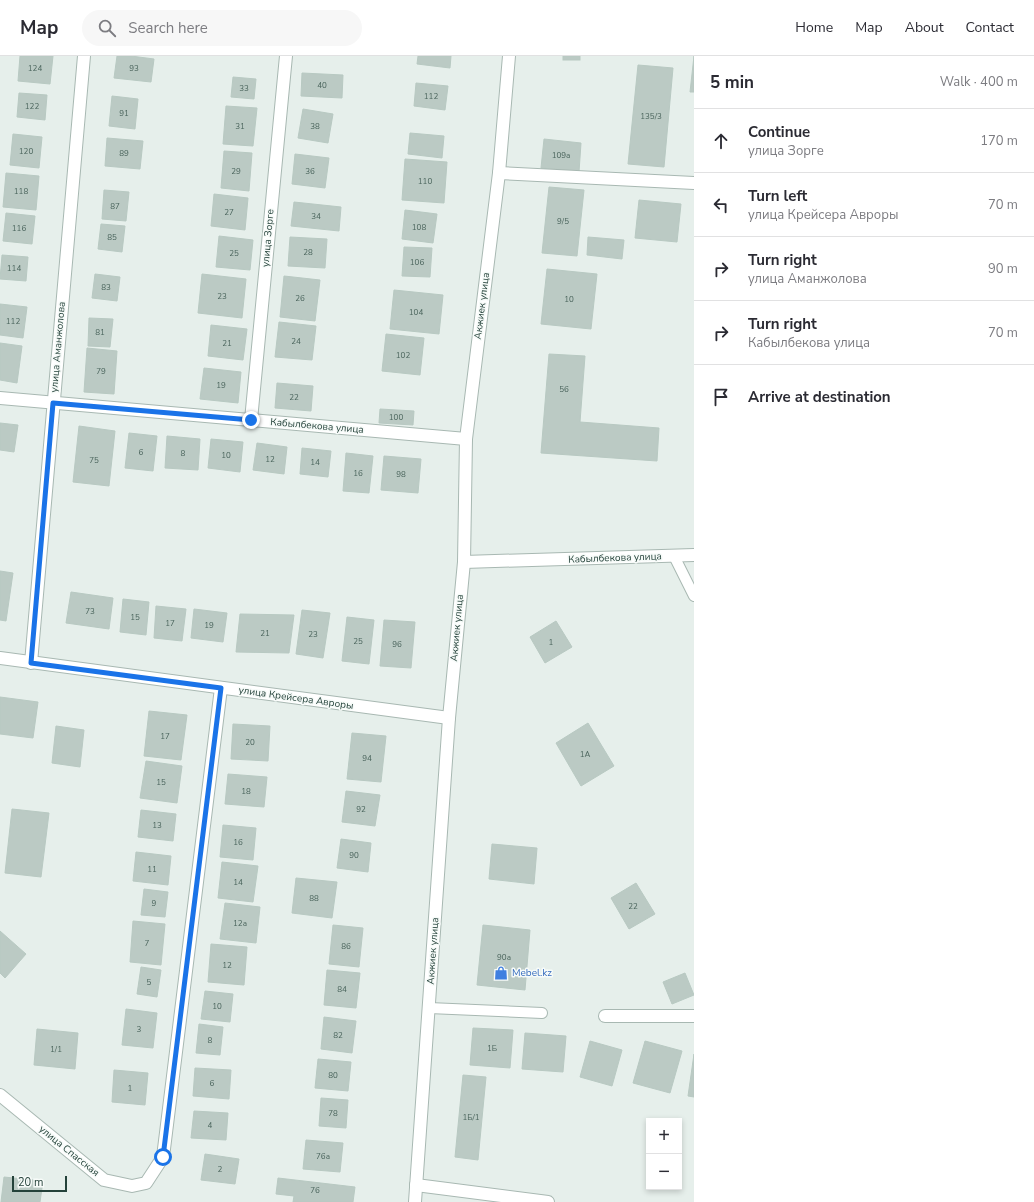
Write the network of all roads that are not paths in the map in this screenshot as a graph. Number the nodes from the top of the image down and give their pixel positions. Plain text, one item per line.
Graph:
1 (84, 56) edge
2 (286, 56) edge
3 (509, 56) edge
4 (499, 173) junction
5 (694, 184) edge
6 (0, 398) edge
7 (53, 403) junction
8 (251, 420) junction
9 (466, 439) junction
10 (694, 555) edge
11 (674, 556) junction
12 (464, 562) junction
13 (694, 596) edge
14 (0, 658) edge
15 (31, 663) junction
16 (221, 688) junction
17 (449, 718) junction
18 (429, 1008) junction
19 (542, 1014) dead end
20 (605, 1016) dead end
21 (694, 1016) edge
22 (0, 1095) edge
23 (416, 1184) junction
24 (415, 1202) edge
25 (548, 1202) edge

1 - 7 street, улица Аманжолова
2 - 8 street, улица Зорге
3 - 4 street, Акжиек улица
4 - 5 street
4 - 9 street, Акжиек улица
6 - 7 street, Кабылбекова улица
7 - 8 street, Кабылбекова улица
7 - 15 street, улица Аманжолова
8 - 9 street, Кабылбекова улица
9 - 12 street, Акжиек улица
10 - 11 street, Кабылбекова улица
11 - 12 street, Кабылбекова улица
11 - 13 lane
12 - 17 street, Акжиек улица
14 - 15 street, улица Крейсера Авроры
15 - 16 street, улица Крейсера Авроры
16 - 17 street, улица Крейсера Авроры
16 - 22 street, улица Спасская
17 - 18 street, Акжиек улица
18 - 19 lane
18 - 23 street, Акжиек улица
20 - 21 street
23 - 24 street, Акжиек улица
23 - 25 street

